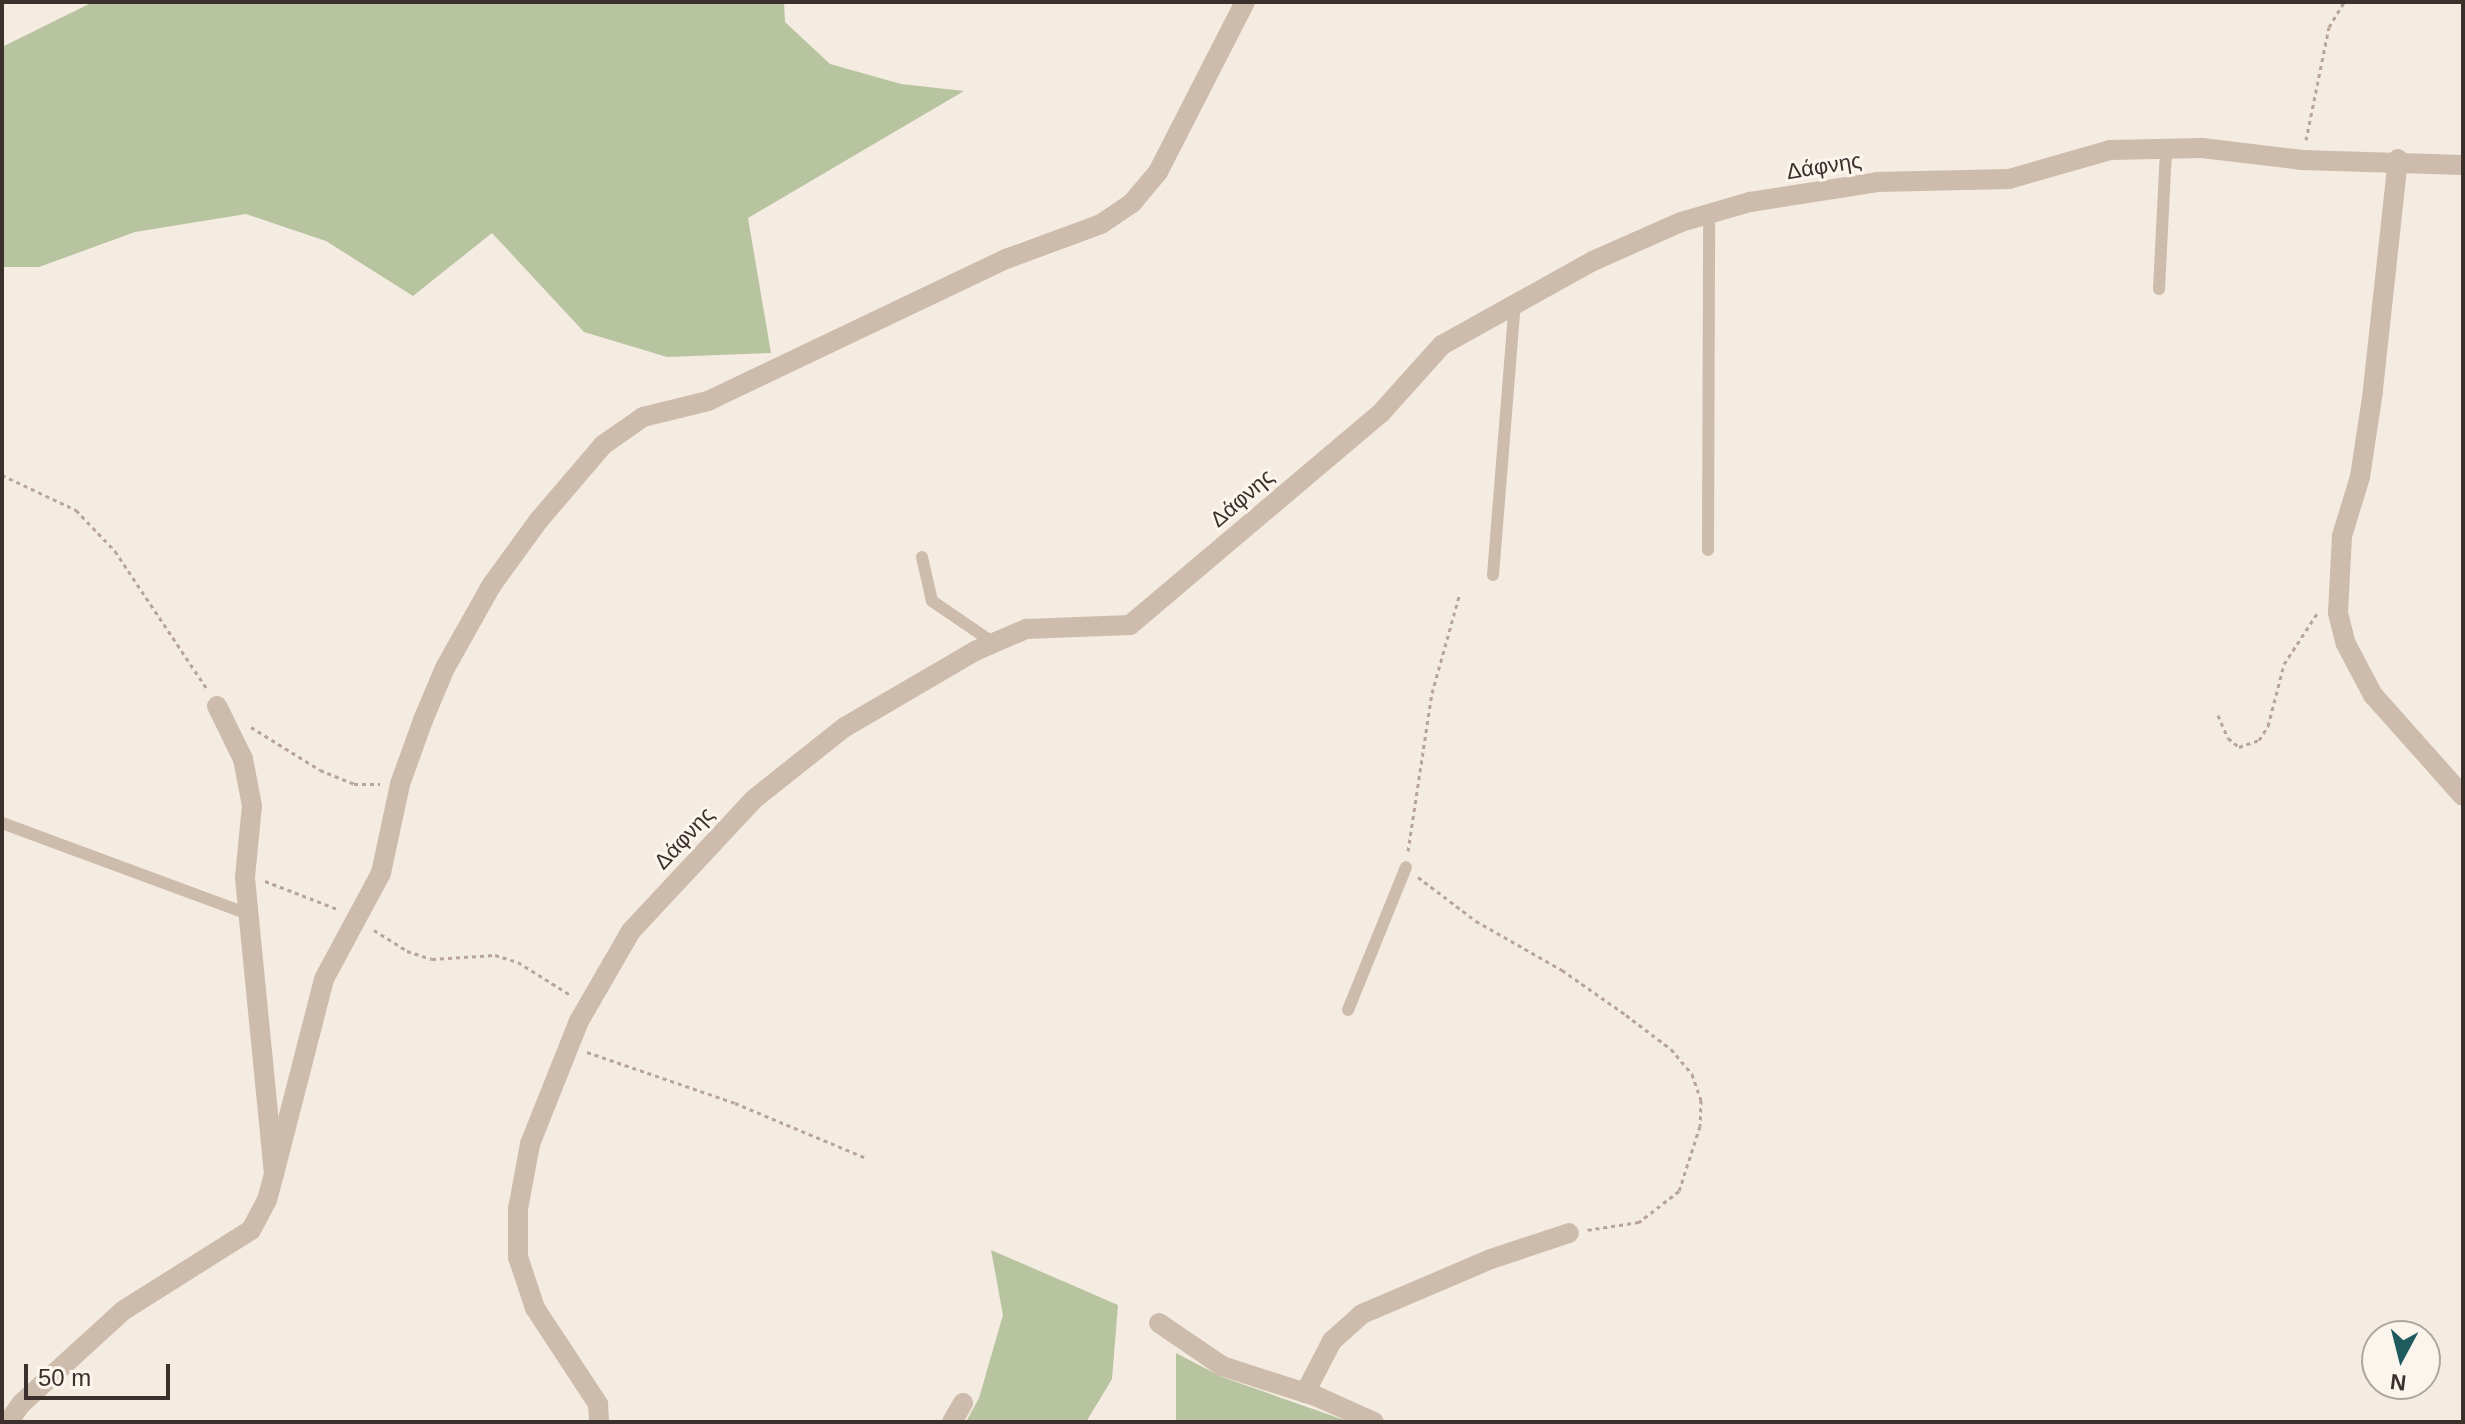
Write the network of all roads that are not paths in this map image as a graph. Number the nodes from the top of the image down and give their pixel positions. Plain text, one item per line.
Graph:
1 (1245, 2) edge
2 (2166, 149) junction
3 (2398, 159) junction
4 (2463, 165) edge
5 (1709, 214) junction
6 (2159, 289) dead end
7 (1515, 303) junction
8 (1708, 550) dead end
9 (922, 557) dead end
10 (1493, 575) dead end
11 (992, 642) junction
12 (217, 706) road end
13 (2463, 796) edge
14 (2, 823) edge
15 (1406, 867) road end
16 (251, 915) junction
17 (1348, 1010) dead end
18 (274, 1174) junction
19 (1569, 1233) road end
20 (1159, 1323) dead end
21 (1305, 1393) junction
22 (963, 1403) dead end
23 (8, 1422) edge
24 (599, 1422) edge
25 (952, 1422) edge
26 (1374, 1422) edge

1 - 18 street
2 - 3 street, Δάφνης
2 - 5 street, Δάφνης
2 - 6 lane
3 - 4 street, Δάφνης
3 - 13 street
5 - 7 street, Δάφνης
5 - 8 lane
7 - 10 lane
7 - 11 street, Δάφνης
9 - 11 lane
11 - 24 street, Δάφνης
12 - 16 street
14 - 16 lane
15 - 17 lane
16 - 18 street
18 - 23 street
19 - 21 street
20 - 21 street
21 - 26 street
22 - 25 street

